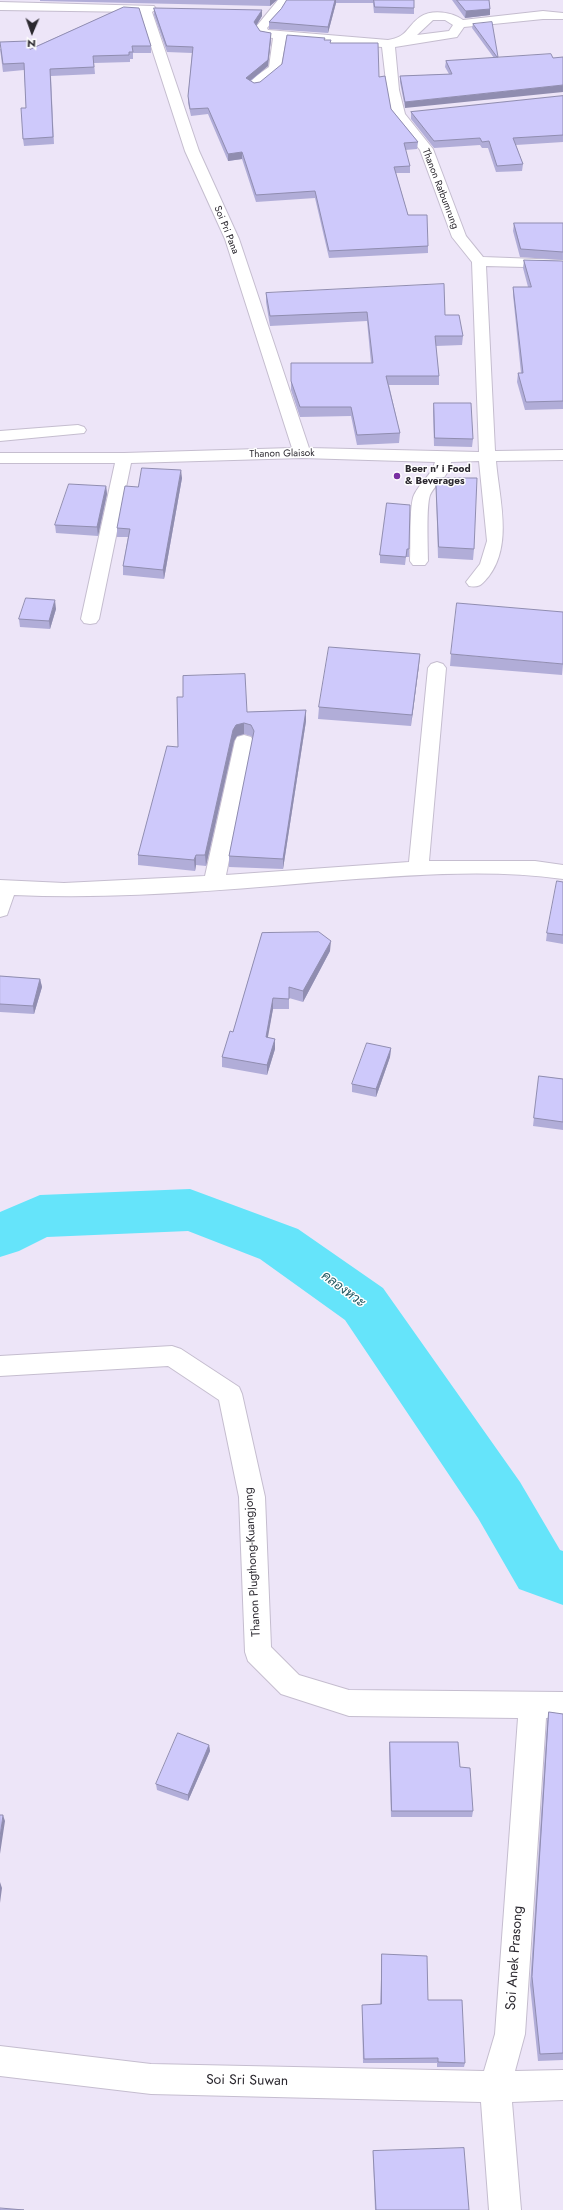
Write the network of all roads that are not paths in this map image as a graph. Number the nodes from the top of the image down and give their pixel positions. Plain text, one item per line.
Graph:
1 (284, 0) edge
2 (24, 3) edge
3 (0, 6) edge
4 (138, 6) edge
5 (160, 10) edge
6 (260, 11) edge
7 (276, 12) junction
8 (559, 16) dead end
9 (460, 24) junction
10 (280, 36) junction
11 (403, 41) junction
12 (388, 44) junction
13 (254, 84) edge
14 (414, 113) edge
15 (399, 115) junction
16 (479, 261) junction
17 (563, 264) edge
18 (78, 430) dead end
19 (0, 436) edge
20 (302, 453) junction
21 (563, 455) edge
22 (444, 457) junction
23 (487, 457) junction
24 (0, 458) edge
25 (124, 458) junction
26 (419, 560) dead end
27 (475, 582) dead end
28 (90, 619) dead end
29 (437, 668) dead end
30 (244, 741) edge
31 (418, 868) junction
32 (563, 872) edge
33 (214, 883) junction
34 (3, 887) edge
35 (0, 910) edge
36 (0, 1366) edge
37 (533, 1704) junction
38 (563, 1705) edge
39 (0, 2061) edge
40 (563, 2085) edge
41 (495, 2087) junction
42 (505, 2210) edge

1 - 7 street
2 - 3 street
2 - 4 street
4 - 5 street
4 - 20 street, Soi Pri Pana
6 - 7 street
7 - 10 street
8 - 9 street
9 - 11 street
9 - 11 street
10 - 12 street
10 - 13 street
11 - 12 street
12 - 15 street, Thanon Ratbumrung
14 - 15 street
15 - 16 street, Thanon Ratbumrung
16 - 17 street
16 - 23 street
18 - 19 street
20 - 22 street, Thanon Glaisok
20 - 25 street, Thanon Glaisok
21 - 23 street, Thanon Glaisok
22 - 23 street, Thanon Glaisok
22 - 26 street
23 - 27 street
24 - 25 street, Thanon Glaisok
25 - 28 street
29 - 31 street
30 - 33 street
31 - 32 street
31 - 33 street
33 - 34 street
34 - 35 street
36 - 37 street, Thanon Plugthong-Kuangjong
37 - 38 street, Thanon Plugthong-Kuangjong
37 - 41 street, Soi Anek Prasong
39 - 41 street, Soi Sri Suwan
40 - 41 street, Soi Sri Suwan
41 - 42 street, Soi Anek Prasong

